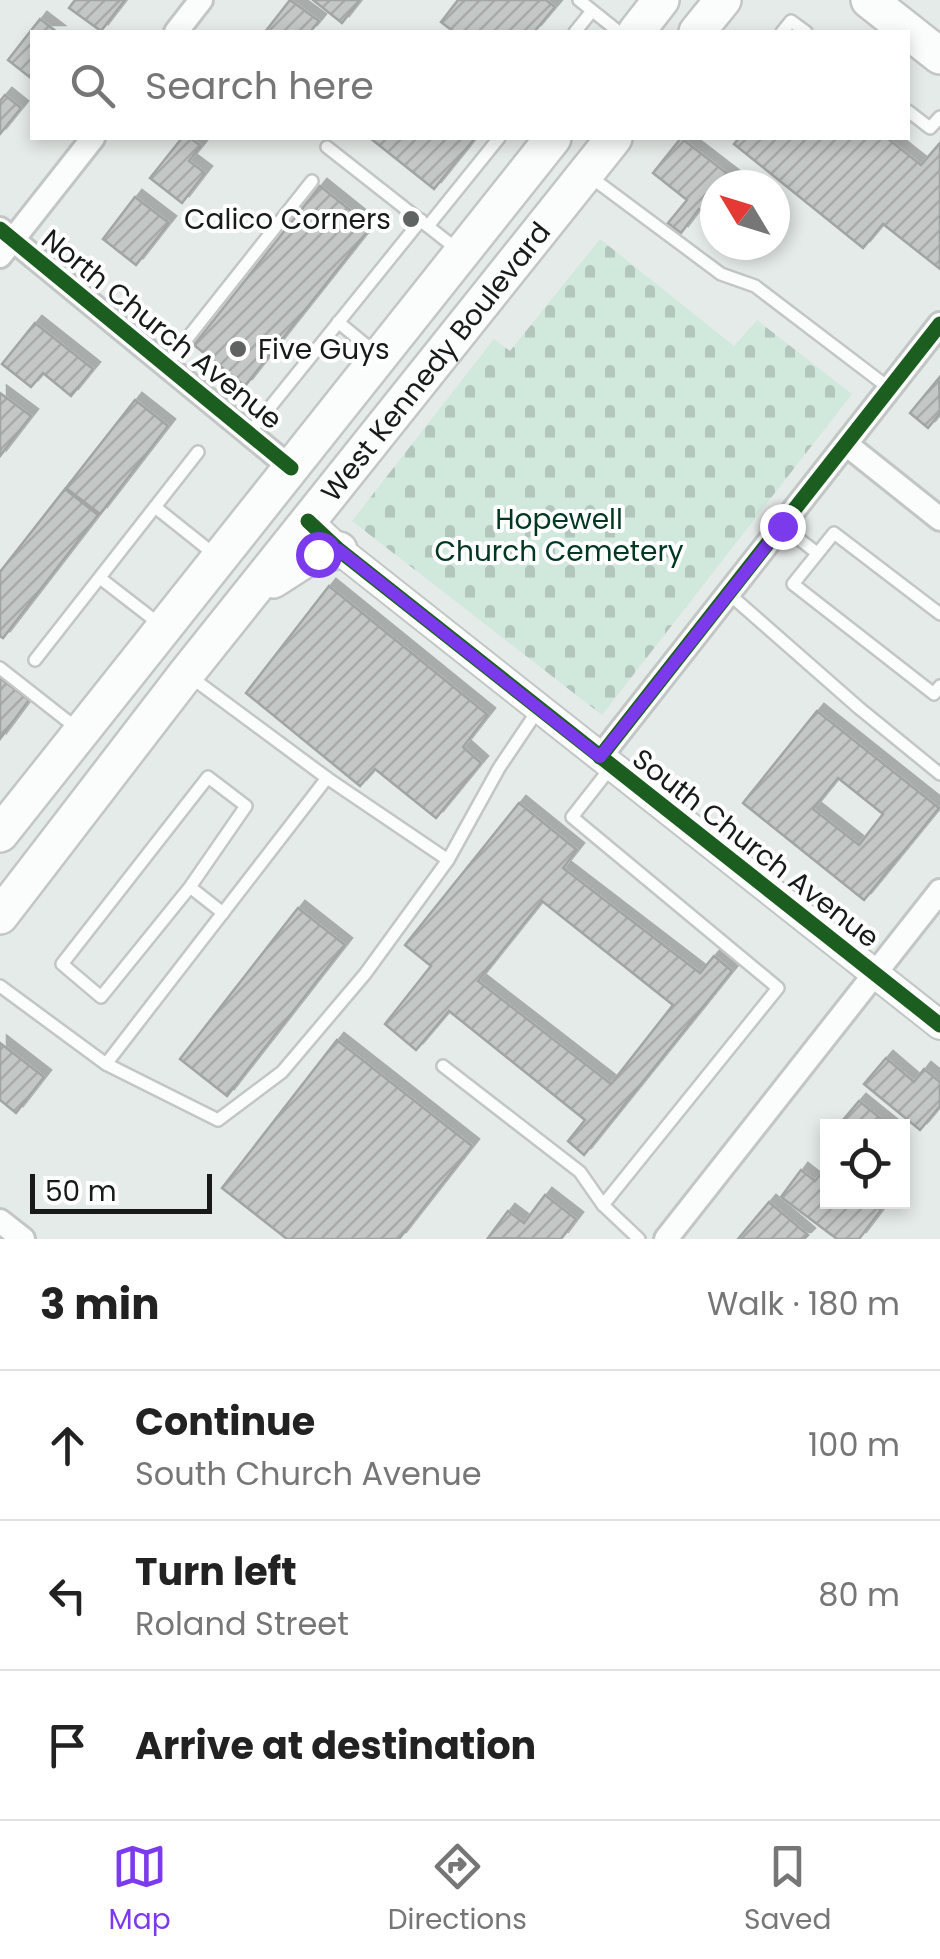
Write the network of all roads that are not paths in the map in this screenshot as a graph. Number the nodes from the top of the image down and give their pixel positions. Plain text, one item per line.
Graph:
1 (201, 0) edge
2 (578, 0) edge
3 (661, 0) edge
4 (723, 0) edge
5 (869, 0) edge
6 (592, 10) junction
7 (178, 30) edge
8 (577, 30) edge
9 (617, 30) edge
10 (638, 30) edge
11 (699, 30) edge
12 (784, 30) edge
13 (803, 30) edge
14 (907, 30) edge
15 (910, 32) edge
16 (940, 56) edge
17 (910, 113) edge
18 (940, 117) edge
19 (91, 140) edge
20 (498, 140) edge
21 (612, 140) edge
22 (543, 141) edge
23 (328, 147) dead end
24 (586, 173) junction
25 (312, 181) dead end
26 (424, 224) junction
27 (4, 241) edge
28 (462, 253) junction
29 (338, 322) junction
30 (940, 324) edge
31 (380, 356) junction
32 (167, 364) junction
33 (890, 388) junction
34 (250, 432) junction
35 (846, 444) junction
36 (198, 452) dead end
37 (291, 468) junction
38 (155, 507) junction
39 (940, 519) edge
40 (308, 521) junction
41 (782, 526) junction
42 (339, 550) junction
43 (817, 553) junction
44 (220, 558) junction
45 (100, 578) junction
46 (728, 593) junction
47 (244, 602) junction
48 (940, 614) edge
49 (165, 628) junction
50 (35, 660) dead end
51 (0, 668) edge
52 (186, 674) junction
53 (940, 686) edge
54 (539, 708) junction
55 (82, 732) junction
56 (141, 732) junction
57 (606, 762) junction
58 (940, 774) edge
59 (327, 778) junction
60 (0, 834) edge
61 (448, 860) junction
62 (0, 877) edge
63 (190, 888) junction
64 (940, 891) edge
65 (223, 913) junction
66 (0, 916) edge
67 (875, 973) junction
68 (0, 986) edge
69 (940, 1025) edge
70 (106, 1064) junction
71 (443, 1066) dead end
72 (603, 1205) junction
73 (0, 1221) edge
74 (23, 1239) edge
75 (639, 1239) edge
76 (666, 1239) edge

1 - 7 street
2 - 6 lane
3 - 10 main road
4 - 11 main road
5 - 14 main road
6 - 8 lane
6 - 9 lane
12 - 13 lane
15 - 16 main road
17 - 18 lane
19 - 27 street
20 - 26 lane
21 - 24 main road, West Kennedy Boulevard
22 - 28 main road, West Kennedy Boulevard
23 - 26 lane
24 - 33 lane
24 - 40 main road, West Kennedy Boulevard
25 - 32 lane
26 - 28 lane
26 - 29 lane
27 - 32 street, North Church Avenue
28 - 31 main road, West Kennedy Boulevard
29 - 31 lane
29 - 34 lane
30 - 33 street
31 - 37 main road, West Kennedy Boulevard
32 - 34 street, North Church Avenue
33 - 35 street
34 - 37 street, North Church Avenue
35 - 39 street
35 - 41 street
36 - 38 lane
37 - 44 main road, West Kennedy Boulevard
37 - 56 main road
38 - 44 lane
38 - 45 lane
40 - 42 street, South Church Avenue
40 - 47 main road, West Kennedy Boulevard
41 - 43 lane
41 - 46 street
42 - 47 main road
42 - 54 street, South Church Avenue
43 - 48 lane
43 - 53 lane
44 - 49 main road, West Kennedy Boulevard
45 - 49 lane
45 - 50 lane
46 - 57 street
46 - 58 lane
47 - 52 main road, West Kennedy Boulevard
49 - 55 main road, West Kennedy Boulevard
51 - 55 lane
52 - 56 main road, West Kennedy Boulevard
52 - 59 lane
54 - 57 street, South Church Avenue
54 - 61 lane
55 - 60 main road, West Kennedy Boulevard
55 - 62 main road
56 - 66 main road, West Kennedy Boulevard
57 - 67 street, South Church Avenue
57 - 72 lane
59 - 61 lane
59 - 65 lane
61 - 70 lane
63 - 63 lane
63 - 65 lane
64 - 67 street
65 - 70 lane
67 - 69 street, South Church Avenue
67 - 76 street
68 - 70 lane
71 - 72 lane
72 - 75 lane
73 - 74 street

